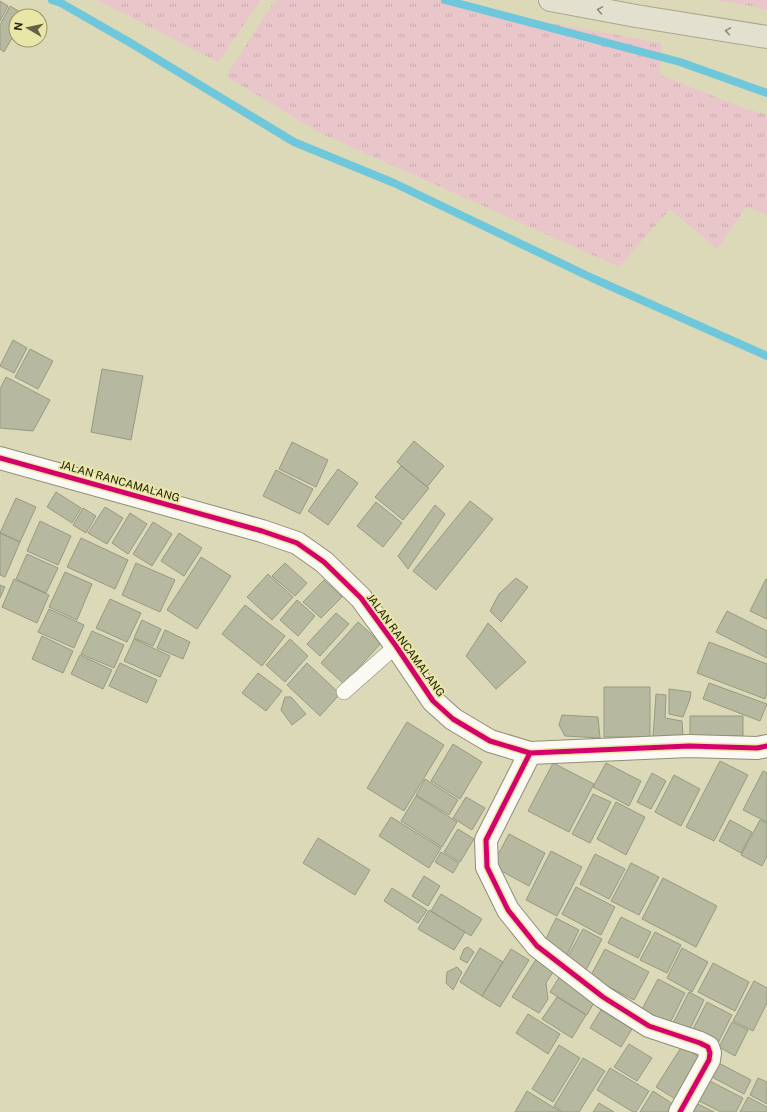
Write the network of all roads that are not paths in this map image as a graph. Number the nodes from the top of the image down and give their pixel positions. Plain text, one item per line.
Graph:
1 (550, 0) edge
2 (767, 37) edge
3 (0, 458) edge
4 (396, 646) junction
5 (344, 692) dead end
6 (767, 746) edge
7 (530, 753) junction
8 (680, 1112) edge

2 -> 1 highway
3 - 4 street, JALAN RANCAMALANG
4 - 5 lane
4 - 7 street, JALAN RANCAMALANG
6 - 7 street, JALAN RANCAMALANG
7 - 8 street

